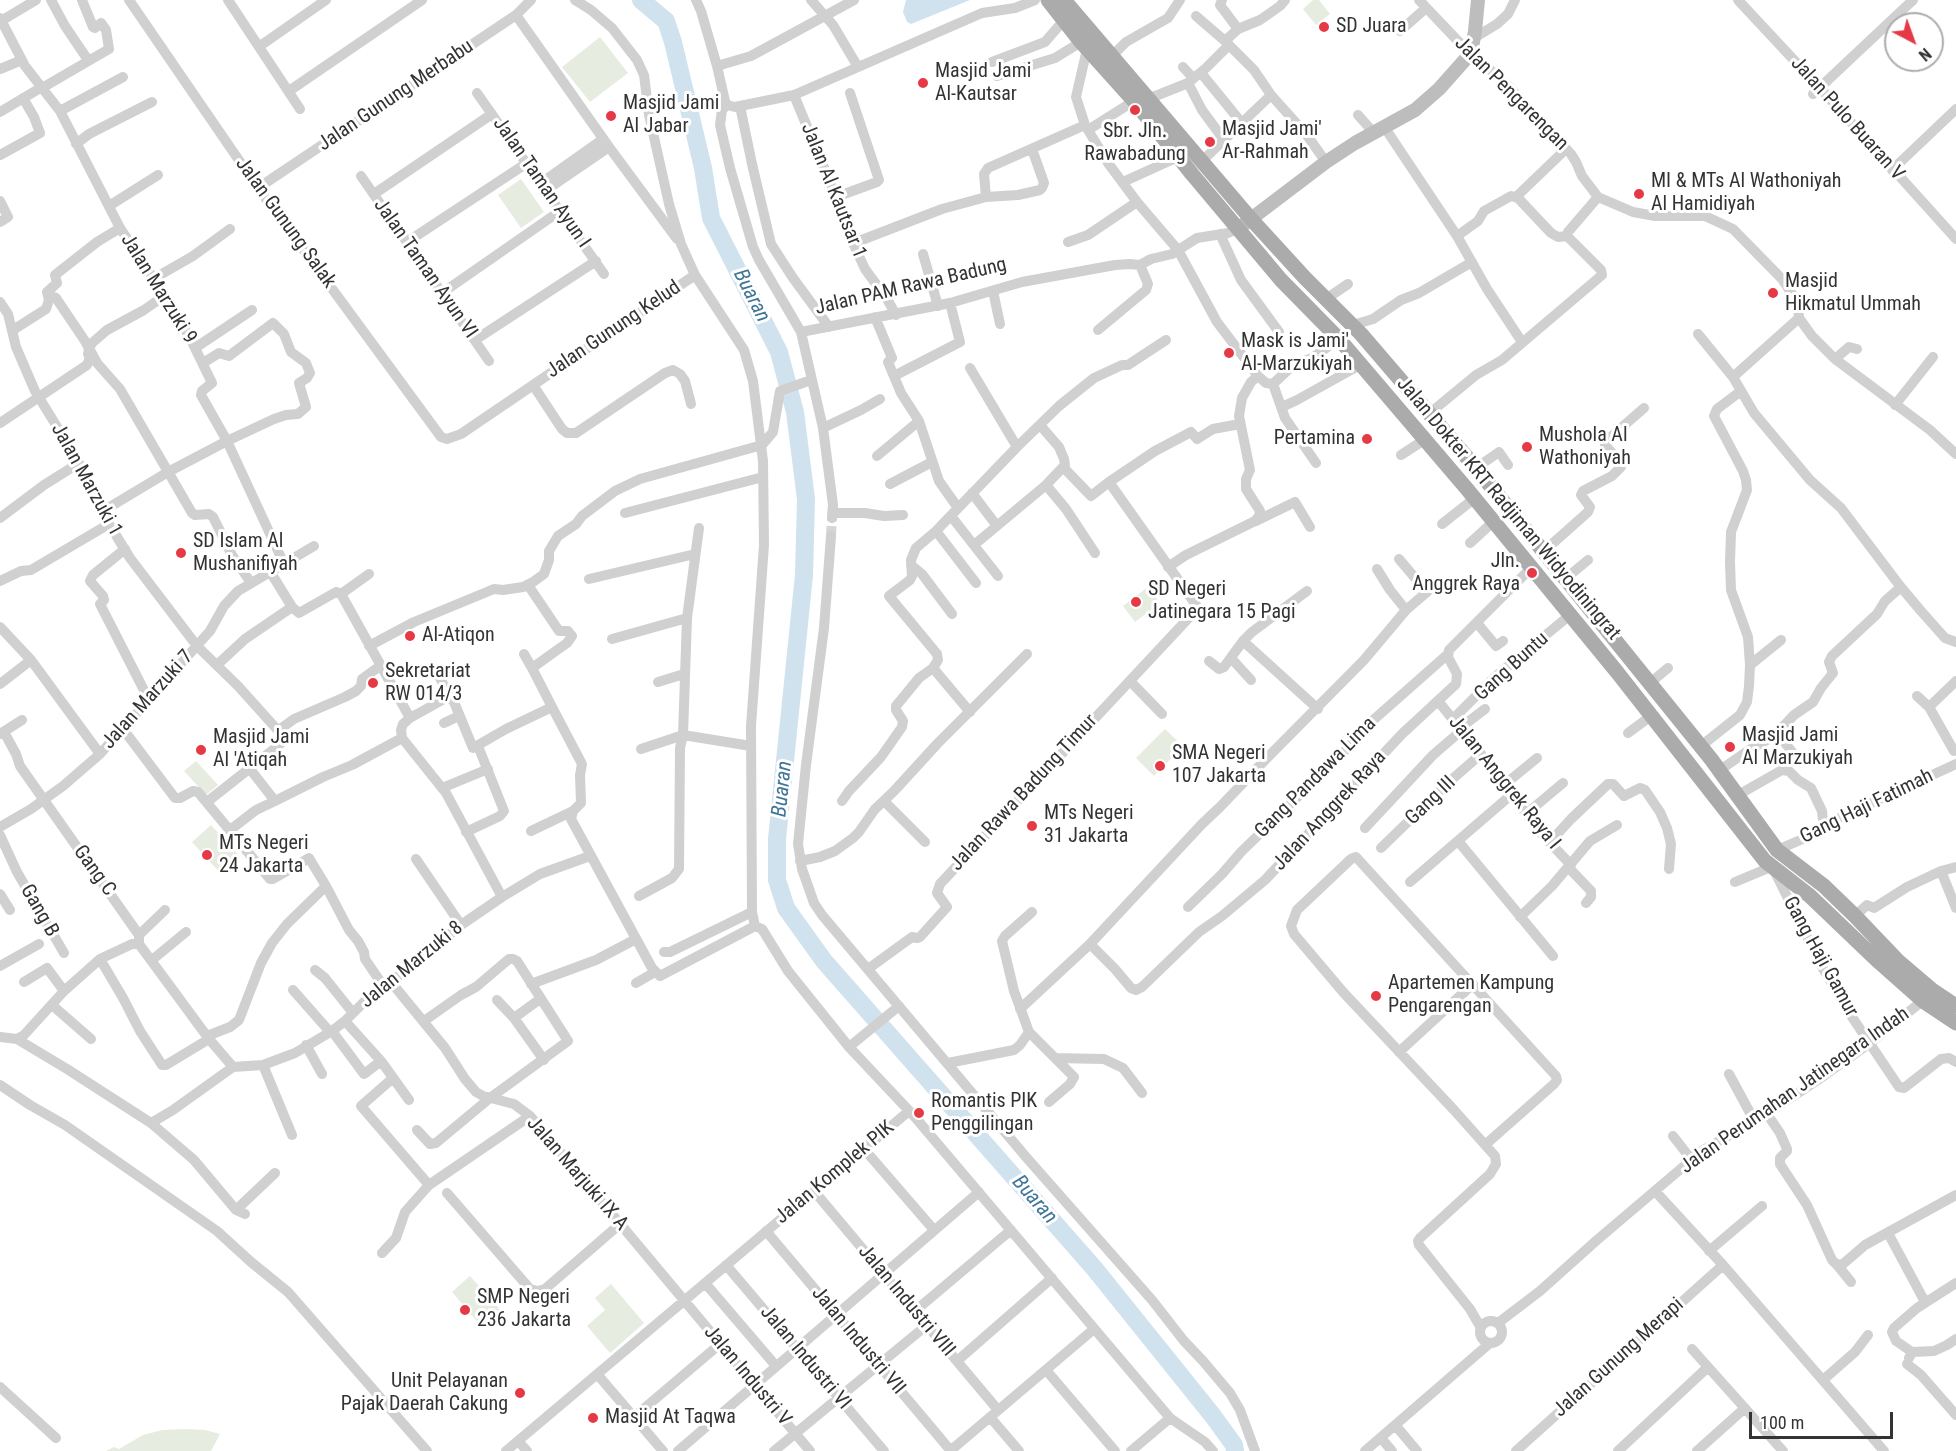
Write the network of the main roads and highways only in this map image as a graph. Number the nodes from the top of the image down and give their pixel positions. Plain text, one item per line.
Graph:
1 (1048, 0) edge
2 (1064, 0) edge
3 (1140, 99) junction
4 (1245, 223) junction
5 (1928, 996) junction
6 (1954, 1000) edge
7 (1956, 1023) edge

1 - 3 main road, Jalan Dokter KRT Radjiman Widyodiningrat
2 - 3 main road, Jalan Dokter KRT Radjiman Widyodiningrat
3 - 4 main road, Jalan Dokter KRT Radjiman Widyodiningrat
3 - 4 main road, Jalan Dokter KRT Radjiman Widyodiningrat
4 - 5 main road, Jalan Dokter KRT Radjiman Widyodiningrat
4 - 5 main road, Jalan Dokter KRT Radjiman Widyodiningrat
5 - 6 main road, Jalan Dokter KRT Radjiman Widyodiningrat
5 - 7 main road, Jalan Dokter KRT Radjiman Widyodiningrat

